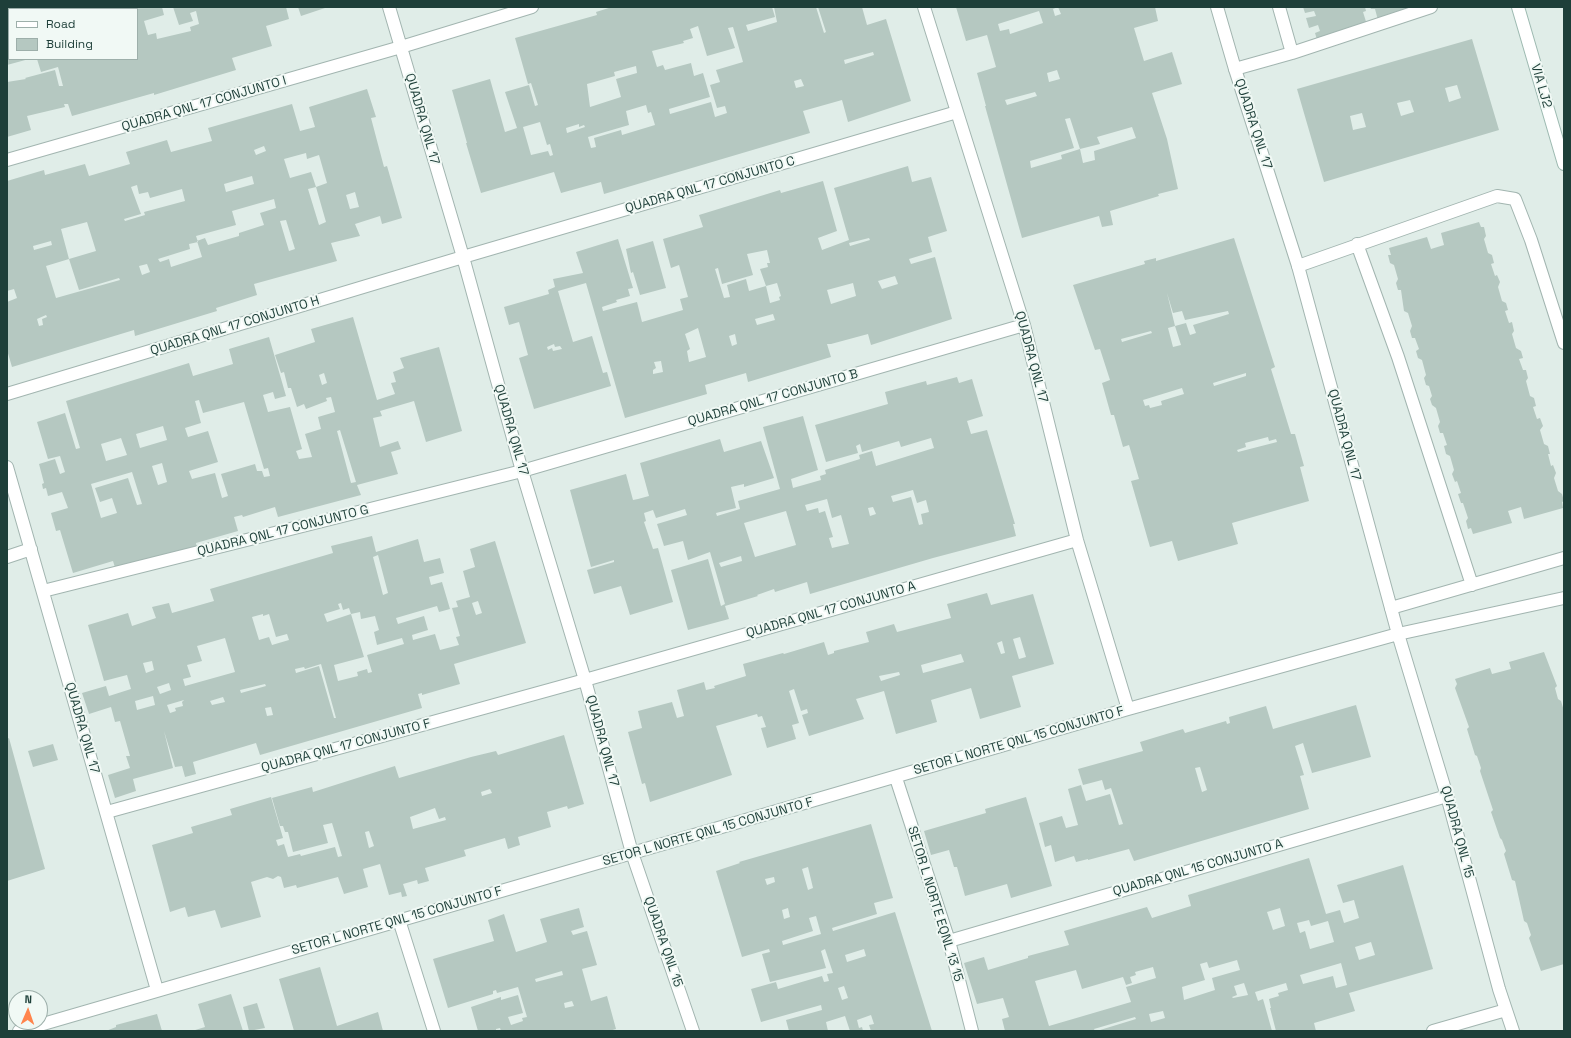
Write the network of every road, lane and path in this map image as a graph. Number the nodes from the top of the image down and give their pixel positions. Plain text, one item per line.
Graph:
1 (389, 7) edge
2 (532, 7) edge
3 (924, 7) edge
4 (1217, 7) edge
5 (1279, 7) edge
6 (1431, 7) edge
7 (1518, 7) edge
8 (401, 47) junction
9 (1292, 53) junction
10 (1235, 69) junction
11 (956, 112) junction
12 (7, 160) edge
13 (1564, 164) edge
14 (1357, 244) junction
15 (463, 257) junction
16 (1298, 266) junction
17 (1024, 325) junction
18 (1564, 343) edge
19 (7, 394) edge
20 (7, 467) edge
21 (522, 471) junction
22 (1077, 540) junction
23 (31, 549) junction
24 (7, 556) edge
25 (1564, 558) edge
26 (1472, 585) junction
27 (43, 591) junction
28 (1564, 598) edge
29 (1391, 608) junction
30 (1398, 634) junction
31 (585, 680) junction
32 (1128, 709) junction
33 (896, 778) junction
34 (1447, 796) junction
35 (107, 812) junction
36 (632, 853) junction
37 (399, 920) junction
38 (949, 941) junction
39 (157, 990) junction
40 (1506, 1010) junction
41 (19, 1031) edge
42 (434, 1031) edge
43 (693, 1031) edge
44 (972, 1031) edge
45 (1433, 1031) edge
46 (1513, 1031) edge

1 - 8 street, QUADRA QNL 17
2 - 8 street, QUADRA QNL 17 CONJUNTO I
3 - 11 street, QUADRA QNL 17
4 - 10 street, QUADRA QNL 17
5 - 9 street
6 - 9 street
7 - 13 street, VIA LJ2
8 - 12 street, QUADRA QNL 17 CONJUNTO I
8 - 15 street, QUADRA QNL 17
9 - 10 street
10 - 16 street, QUADRA QNL 17
11 - 15 street, QUADRA QNL 17 CONJUNTO C
11 - 17 street, QUADRA QNL 17
14 - 16 street
14 - 18 street
14 - 26 street
15 - 19 street, QUADRA QNL 17 CONJUNTO H
15 - 21 street, QUADRA QNL 17
16 - 29 street, QUADRA QNL 17
17 - 21 street, QUADRA QNL 17 CONJUNTO B
17 - 22 street, QUADRA QNL 17
20 - 23 street, QUADRA QNL 17
21 - 27 street, QUADRA QNL 17 CONJUNTO G
21 - 31 street, QUADRA QNL 17
22 - 31 street, QUADRA QNL 17 CONJUNTO A
22 - 32 street, QUADRA QNL 17
23 - 24 street
23 - 27 street, QUADRA QNL 17
25 - 26 street
26 - 29 street
27 - 35 street, QUADRA QNL 17
28 - 30 street, SETOR L NORTE QNL 15 CONJUNTO F
29 - 30 street, QUADRA QNL 17
30 - 32 street, SETOR L NORTE QNL 15 CONJUNTO F
30 - 34 street, QUADRA QNL 15
31 - 35 street, QUADRA QNL 17 CONJUNTO F
31 - 36 street, QUADRA QNL 17
32 - 33 street, SETOR L NORTE QNL 15 CONJUNTO F
33 - 36 street, SETOR L NORTE QNL 15 CONJUNTO F
33 - 38 street, SETOR L NORTE EQNL 13 15
34 - 38 street, QUADRA QNL 15 CONJUNTO A
34 - 40 street, QUADRA QNL 15
35 - 39 street, QUADRA QNL 17
36 - 37 street, SETOR L NORTE QNL 15 CONJUNTO F
36 - 43 street, QUADRA QNL 15
37 - 39 street, SETOR L NORTE QNL 15 CONJUNTO F
37 - 42 street
38 - 44 street, SETOR L NORTE EQNL 13 15
39 - 41 street, SETOR L NORTE QNL 15 CONJUNTO F
40 - 45 street
40 - 46 street, QUADRA QNL 15

